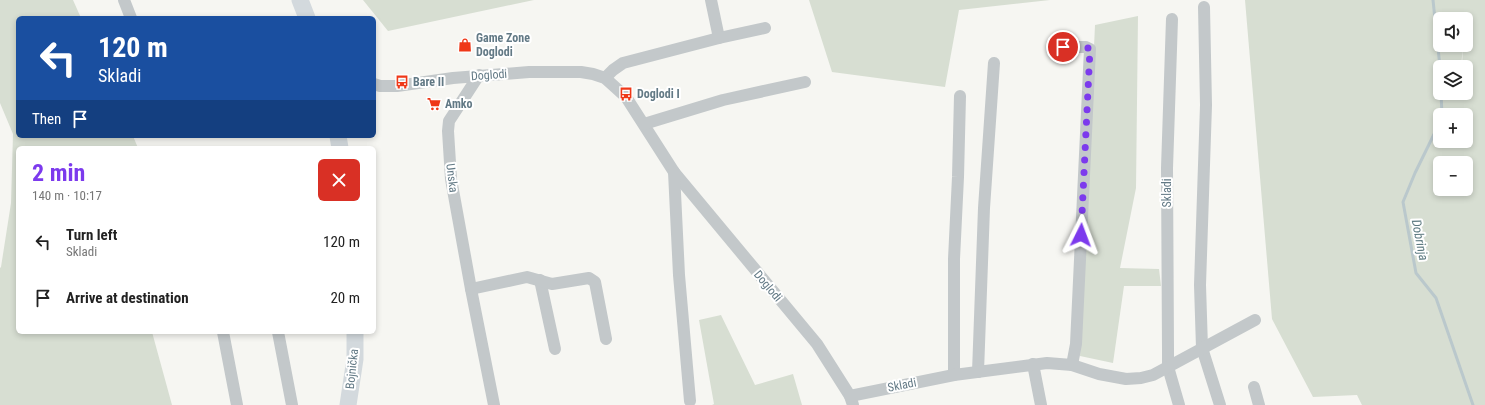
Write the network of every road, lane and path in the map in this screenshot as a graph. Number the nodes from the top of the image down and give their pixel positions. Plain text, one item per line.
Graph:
1 (124, 0) edge
2 (300, 0) edge
3 (711, 0) edge
4 (1204, 6) dead end
5 (130, 16) edge
6 (306, 16) edge
7 (1172, 19) dead end
8 (766, 28) dead end
9 (719, 38) junction
10 (1063, 47) dead end
11 (994, 63) dead end
12 (479, 75) junction
13 (605, 78) junction
14 (805, 82) dead end
15 (376, 85) edge
16 (960, 96) dead end
17 (644, 124) junction
18 (674, 172) junction
19 (540, 280) junction
20 (471, 288) junction
21 (1255, 320) dead end
22 (223, 334) edge
23 (278, 334) edge
24 (355, 334) edge
25 (606, 339) dead end
26 (1202, 348) junction
27 (555, 349) dead end
28 (1033, 364) junction
29 (1072, 365) junction
30 (1168, 367) junction
31 (978, 372) junction
32 (954, 375) junction
33 (1254, 387) dead end
34 (690, 401) dead end
35 (851, 401) edge
36 (237, 405) edge
37 (292, 405) edge
38 (348, 405) edge
39 (494, 405) edge
40 (1041, 405) edge
41 (1179, 405) edge
42 (1220, 405) edge
43 (1259, 405) edge

1 - 5 street
2 - 6 main road
3 - 9 street
4 - 26 street
7 - 30 street, Skladi
8 - 9 street
9 - 13 street
10 - 29 street
11 - 31 street
12 - 13 street, Doglodi
12 - 15 street, Doglodi
12 - 20 street, Unska
13 - 17 street, Doglodi
14 - 17 street
16 - 32 street
17 - 18 street, Doglodi
18 - 34 street, Doglodi
18 - 35 street, Doglodi
19 - 20 street
19 - 25 street
19 - 27 street
20 - 39 street, Unska
21 - 26 street, Skladi
22 - 36 street
23 - 37 street
24 - 38 main road, Bojnička
26 - 30 street, Skladi
26 - 42 street
28 - 29 street, Skladi
28 - 31 street, Skladi
28 - 40 street
29 - 30 street, Skladi
30 - 41 street, Skladi
31 - 32 street, Skladi
32 - 35 street, Skladi
33 - 43 street

